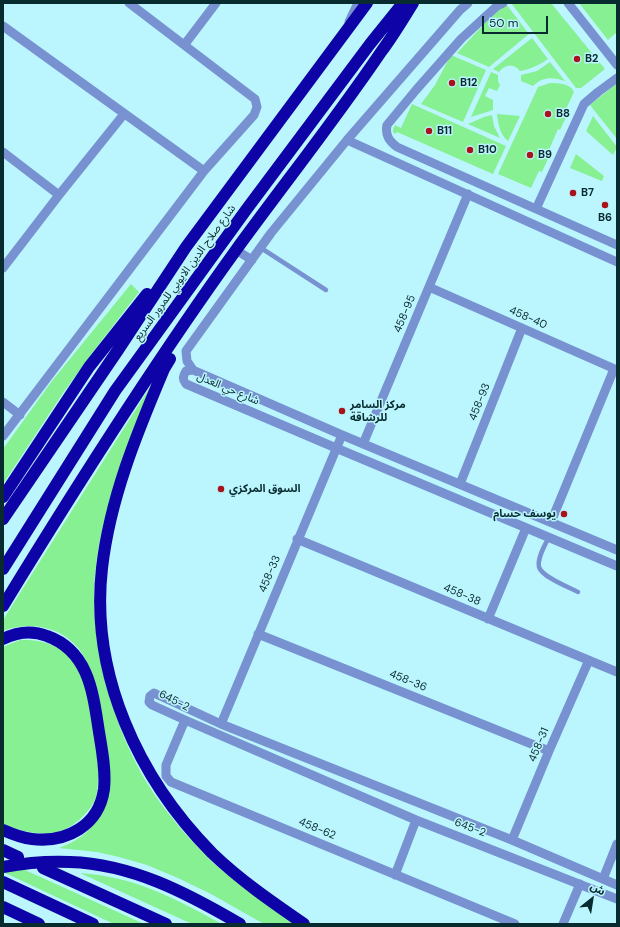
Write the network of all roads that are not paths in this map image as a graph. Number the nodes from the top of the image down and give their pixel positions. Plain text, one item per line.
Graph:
1 (129, 3) edge
2 (216, 3) edge
3 (358, 3) edge
4 (367, 3) edge
5 (403, 3) edge
6 (413, 3) edge
7 (468, 3) edge
8 (502, 3) edge
9 (568, 3) edge
10 (3, 26) edge
11 (347, 30) junction
12 (185, 44) junction
13 (617, 65) edge
14 (617, 78) edge
15 (124, 114) junction
16 (347, 140) junction
17 (3, 152) edge
18 (204, 171) junction
19 (468, 194) junction
20 (59, 195) junction
21 (536, 209) junction
22 (617, 245) edge
23 (186, 247) junction
24 (260, 248) junction
25 (236, 250) junction
26 (252, 260) junction
27 (617, 262) edge
28 (3, 268) edge
29 (429, 287) junction
30 (326, 290) dead end
31 (201, 301) junction
32 (522, 328) junction
33 (616, 369) edge
34 (193, 370) junction
35 (3, 402) edge
36 (20, 415) junction
37 (342, 435) junction
38 (3, 436) edge
39 (363, 444) junction
40 (336, 448) junction
41 (460, 484) junction
42 (3, 497) edge
43 (3, 518) edge
44 (551, 522) junction
45 (526, 528) junction
46 (548, 537) junction
47 (298, 540) junction
48 (617, 550) edge
49 (617, 566) edge
50 (3, 569) edge
51 (578, 592) dead end
52 (3, 606) edge
53 (488, 619) junction
54 (258, 634) junction
55 (3, 639) edge
56 (589, 660) junction
57 (617, 672) edge
58 (184, 720) junction
59 (217, 722) junction
60 (209, 731) junction
61 (549, 751) junction
62 (416, 820) junction
63 (3, 830) edge
64 (512, 840) junction
65 (617, 844) edge
66 (3, 850) edge
67 (18, 857) dead end
68 (3, 867) edge
69 (43, 868) dead end
70 (395, 875) junction
71 (603, 879) junction
72 (3, 882) edge
73 (580, 884) junction
74 (617, 885) edge
75 (617, 899) edge
76 (3, 907) edge
77 (37, 923) edge
78 (93, 924) edge
79 (166, 924) edge
80 (240, 924) edge
81 (304, 924) edge
82 (515, 924) edge
83 (563, 924) edge

1 - 12 street
2 - 12 street
3 - 11 street
4 - 11 highway, شارع صلاح الدين الايوبي للمرور السريع
5 - 50 highway, شارع صلاح الدين الايوبي للمرور السريع
6 - 25 highway
7 - 16 street
8 - 21 street
9 - 13 street
10 - 15 street
11 - 23 highway, شارع صلاح الدين الايوبي للمرور السريع
12 - 18 street
14 - 21 street
15 - 18 street
15 - 20 street
16 - 19 street
16 - 24 street
17 - 20 street
18 - 36 street
19 - 27 street
19 - 29 street, 458-95
20 - 28 street
21 - 22 street
23 - 42 highway
23 - 43 highway, شارع صلاح الدين الايوبي للمرور السريع
24 - 26 street
24 - 30 lane
25 - 26 street
25 - 31 highway
26 - 34 street
29 - 32 street, 458-40
29 - 39 street, 458-95
31 - 52 highway
31 - 81 highway
32 - 33 street, 458-40
32 - 41 street, 458-93
33 - 44 street
34 - 37 street, شارع حي العدل
34 - 40 street, شارع حي العدل
35 - 36 street
36 - 38 street
37 - 39 street, شارع حي العدل
37 - 40 street, 458-33
39 - 41 street, شارع حي العدل
40 - 45 street, شارع حي العدل
40 - 47 street, 458-33
41 - 44 street, شارع حي العدل
44 - 48 street, شارع حي العدل
45 - 46 street, شارع حي العدل
45 - 53 street
46 - 49 street, شارع حي العدل
46 - 51 lane
47 - 53 street, 458-38
47 - 54 street, 458-33
53 - 56 street, 458-38
54 - 59 street, 458-33
54 - 61 street, 458-36
55 - 63 highway
56 - 57 street, 458-38
56 - 61 street, 458-31
58 - 59 street, 645-2
58 - 60 street, 645-2
58 - 70 street, 458-62
59 - 60 street, 458-33
59 - 64 street, 645-2
60 - 62 street, 645-2
61 - 64 street, 458-31
62 - 70 street
62 - 73 street, 645-2
64 - 71 street, 645-2
65 - 71 street
66 - 67 highway
68 - 80 highway, bridge
69 - 79 highway
70 - 82 street, 458-62
71 - 74 street, 645-2
72 - 78 highway
73 - 75 street, 645-2
73 - 83 street
76 - 77 highway

